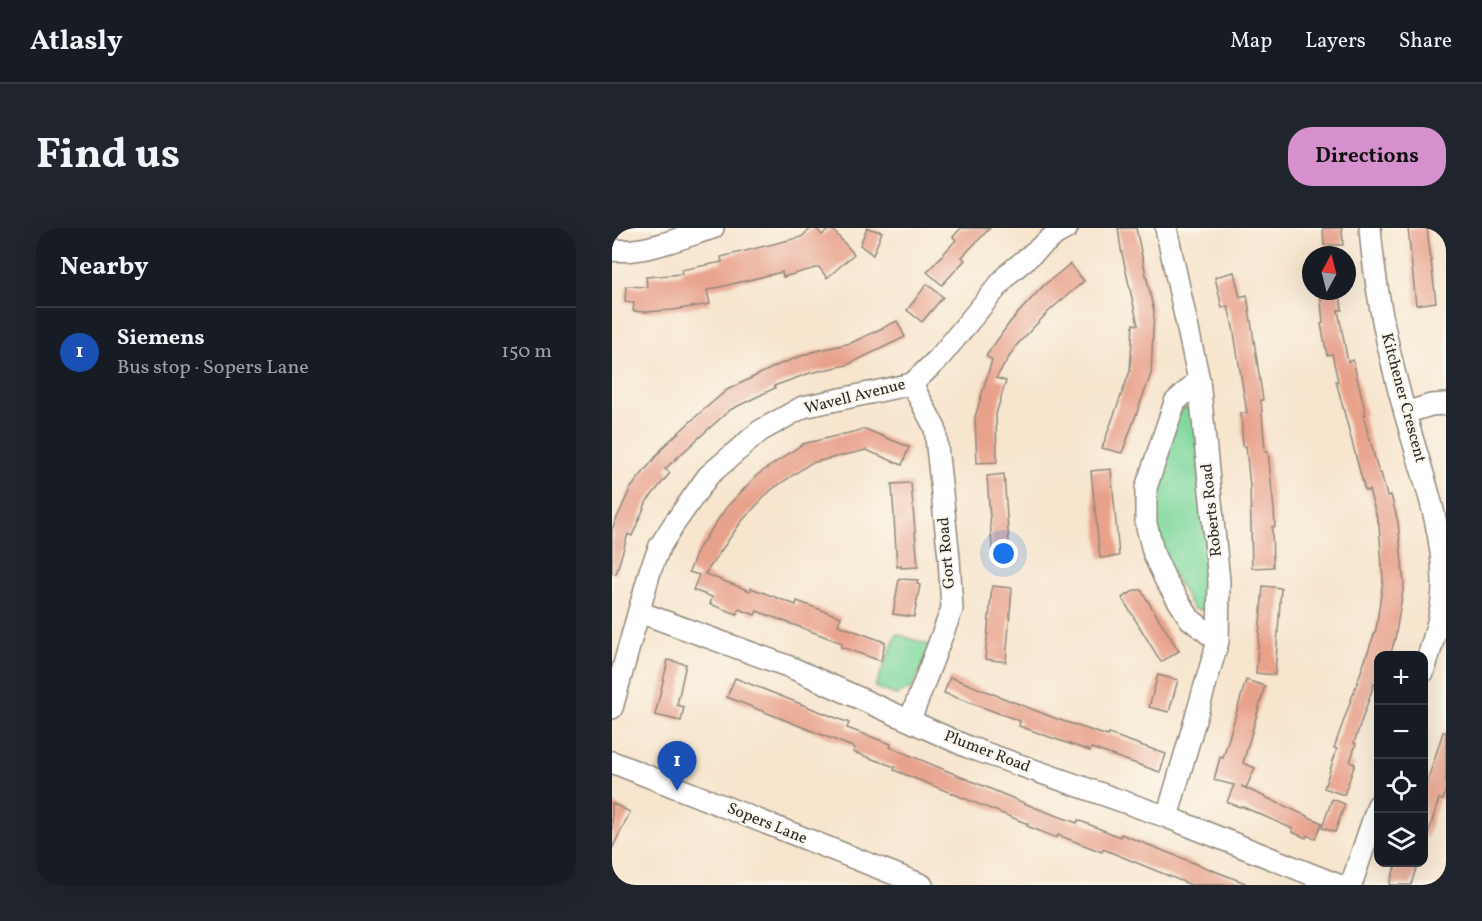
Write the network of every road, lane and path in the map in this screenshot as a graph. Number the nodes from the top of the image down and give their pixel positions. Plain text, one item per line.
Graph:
1 (713, 228) edge
2 (1067, 228) edge
3 (1166, 228) edge
4 (1370, 228) edge
5 (612, 250) edge
6 (1199, 380) junction
7 (912, 384) junction
8 (1446, 404) edge
9 (1405, 413) junction
10 (639, 612) junction
11 (1218, 641) junction
12 (1428, 658) edge
13 (612, 708) edge
14 (910, 720) junction
15 (612, 762) edge
16 (1375, 813) edge
17 (1167, 817) junction
18 (922, 885) edge
19 (1338, 885) edge
20 (1351, 885) edge

1 - 5 street
2 - 7 street, Wavell Avenue
3 - 6 street, Roberts Road
4 - 9 street, Kitchener Crescent
6 - 11 street, Roberts Road
6 - 11 street
7 - 10 street, Wavell Avenue
7 - 14 street, Gort Road
8 - 9 street
9 - 12 street, Kitchener Crescent
10 - 13 street, Wavell Avenue
10 - 14 street, Plumer Road
11 - 17 street, Roberts Road
14 - 17 street, Plumer Road
15 - 18 street, Sopers Lane
16 - 20 street
17 - 19 street, Plumer Road

